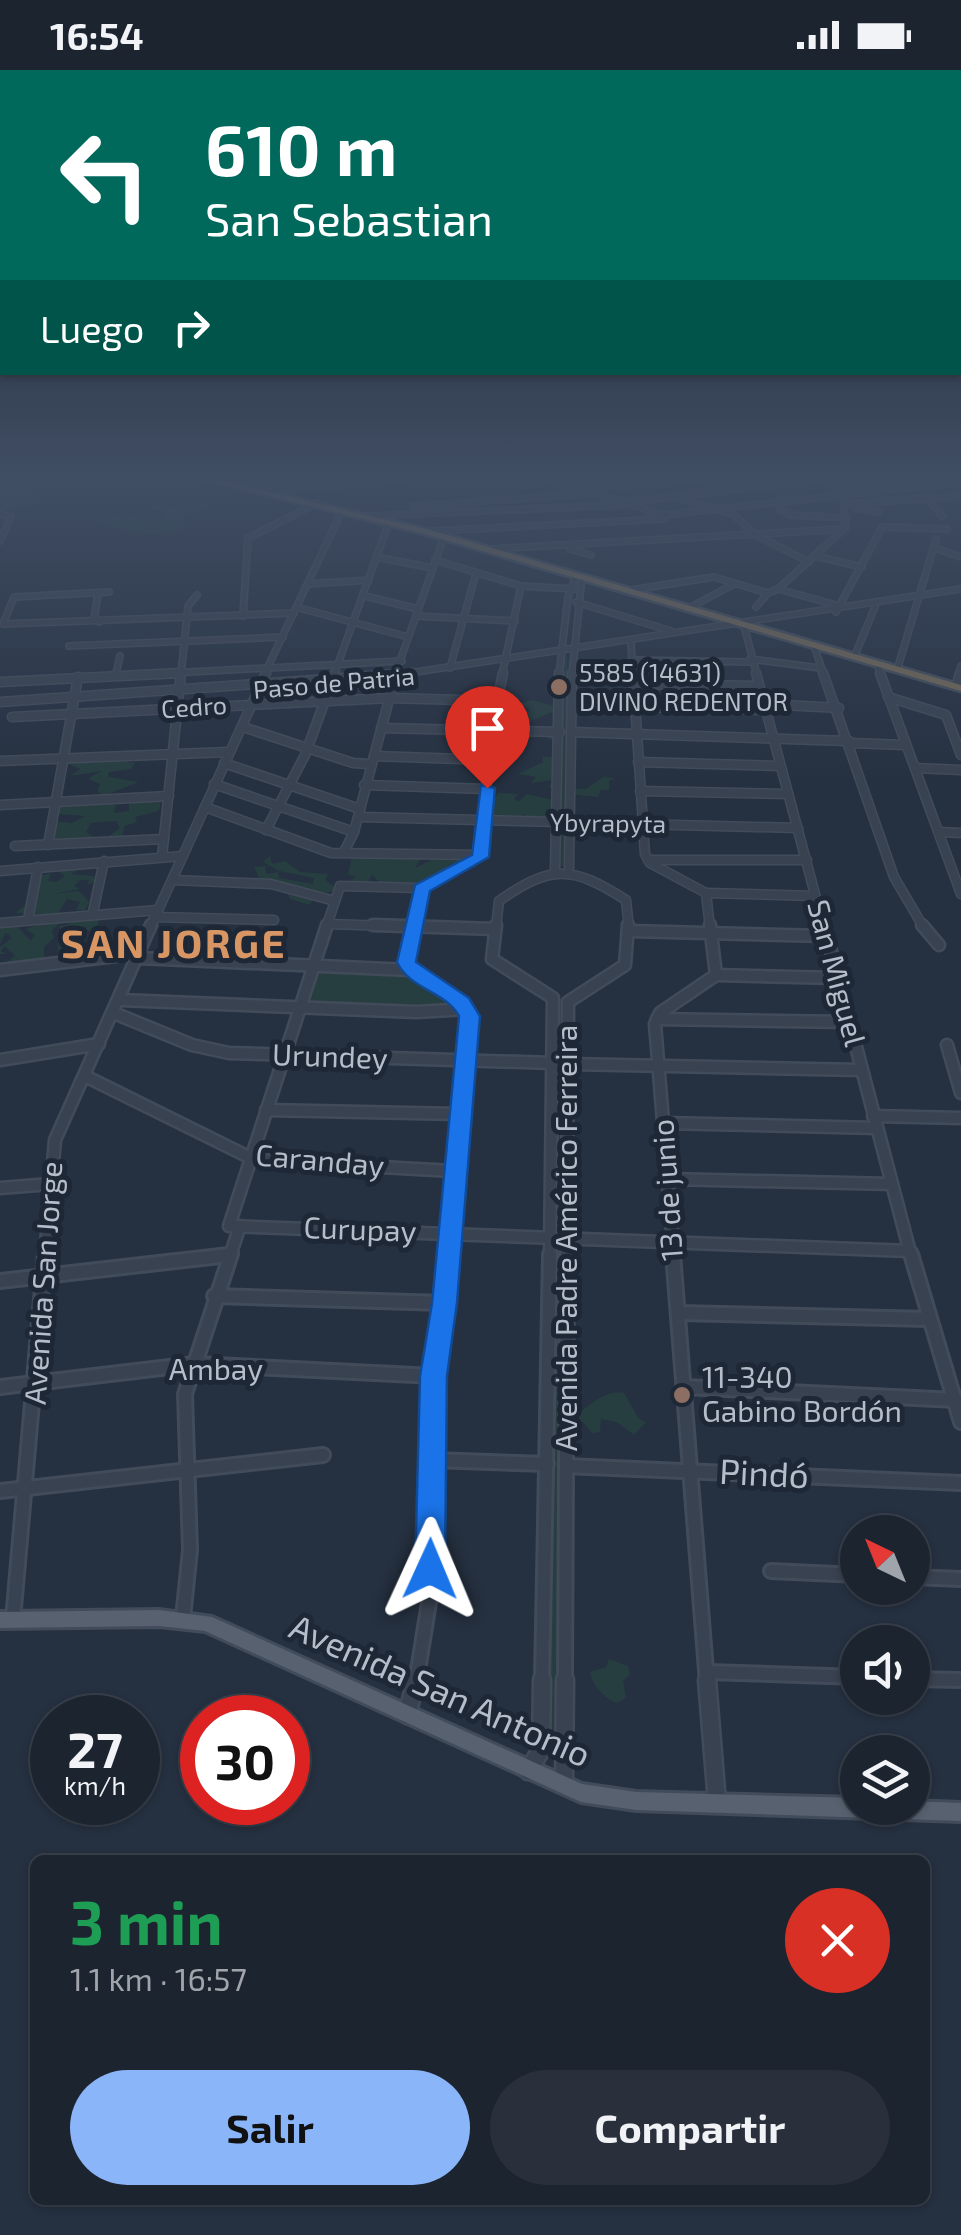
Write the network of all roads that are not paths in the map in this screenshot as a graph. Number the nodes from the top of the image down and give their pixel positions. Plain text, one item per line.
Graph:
1 (246, 580) edge
2 (310, 580) edge
3 (370, 580) joint
4 (428, 580) edge
5 (474, 580) edge
6 (500, 580) edge
7 (572, 580) edge
8 (573, 580) edge
9 (690, 580) edge
10 (724, 580) edge
11 (788, 580) edge
12 (854, 580) edge
13 (926, 580) edge
14 (578, 582) junction
15 (308, 584) junction
16 (734, 584) junction
17 (520, 586) junction
18 (778, 589) junction
19 (631, 590) junction
20 (961, 591) edge
21 (109, 592) dead end
22 (98, 593) junction
23 (768, 594) junction
24 (196, 595) dead end
25 (365, 596) junction
26 (921, 597) junction
27 (576, 602) junction
28 (875, 606) junction
29 (691, 607) junction
30 (756, 607) dead end
31 (836, 609) junction
32 (295, 610) junction
33 (417, 613) junction
34 (244, 616) junction
35 (188, 618) junction
36 (461, 619) junction
37 (354, 621) junction
38 (516, 621) junction
39 (100, 622) junction
40 (739, 625) junction
41 (679, 633) junction
42 (409, 635) junction
43 (283, 637) junction
44 (185, 642) junction
45 (631, 644) junction
46 (69, 646) dead end
47 (814, 646) junction
48 (572, 651) junction
49 (561, 653) junction
50 (855, 655) junction
51 (120, 656) dead end
52 (402, 660) junction
53 (631, 660) junction
54 (750, 661) junction
55 (503, 662) junction
56 (338, 664) junction
57 (877, 664) junction
58 (271, 666) junction
59 (961, 666) edge
60 (898, 667) junction
61 (450, 668) junction
62 (820, 668) junction
63 (182, 671) junction
64 (116, 674) junction
65 (78, 677) junction
66 (394, 678) junction
67 (0, 682) edge
68 (330, 684) junction
69 (632, 684) junction
70 (758, 686) junction
71 (958, 686) edge
72 (261, 688) junction
73 (177, 692) junction
74 (76, 698) junction
75 (390, 698) junction
76 (888, 698) junction
77 (496, 701) junction
78 (0, 702) edge
79 (321, 702) junction
80 (254, 704) junction
81 (634, 707) junction
82 (765, 707) junction
83 (177, 708) junction
84 (839, 708) junction
85 (74, 714) junction
86 (12, 717) dead end
87 (406, 717) dead end
88 (243, 727) junction
89 (381, 728) junction
90 (402, 729) junction
91 (491, 730) junction
92 (560, 732) junction
93 (571, 732) junction
94 (636, 735) junction
95 (773, 738) junction
96 (850, 742) junction
97 (305, 746) junction
98 (906, 746) junction
99 (173, 750) junction
100 (228, 752) junction
101 (961, 755) edge
102 (66, 756) junction
103 (372, 760) junction
104 (489, 760) junction
105 (0, 761) edge
106 (638, 762) junction
107 (224, 763) junction
108 (779, 766) junction
109 (915, 768) junction
110 (961, 770) edge
111 (214, 784) junction
112 (364, 785) junction
113 (292, 786) junction
114 (487, 788) junction
115 (640, 792) junction
116 (788, 794) junction
117 (168, 796) junction
118 (56, 802) junction
119 (0, 805) edge
120 (204, 807) junction
121 (280, 808) junction
122 (360, 813) junction
123 (484, 820) junction
124 (557, 822) junction
125 (568, 823) junction
126 (642, 824) junction
127 (798, 828) junction
128 (266, 830) junction
129 (354, 832) junction
130 (938, 832) junction
131 (961, 833) edge
132 (164, 839) junction
133 (48, 845) junction
134 (15, 846) dead end
135 (344, 852) junction
136 (481, 855) junction
137 (183, 856) junction
138 (162, 857) junction
139 (648, 860) junction
140 (807, 860) junction
141 (104, 861) junction
142 (38, 867) junction
143 (956, 867) edge
144 (568, 868) junction
145 (555, 869) junction
146 (0, 871) edge
147 (173, 880) junction
148 (421, 888) junction
149 (706, 892) junction
150 (961, 894) edge
151 (815, 896) junction
152 (335, 901) junction
153 (93, 912) junction
154 (156, 913) junction
155 (28, 920) junction
156 (274, 920) dead end
157 (0, 923) edge
158 (328, 924) junction
159 (416, 926) junction
160 (495, 929) junction
161 (629, 931) junction
162 (709, 933) junction
163 (825, 936) junction
164 (939, 945) dead end
165 (138, 955) junction
166 (313, 964) junction
167 (0, 970) edge
168 (410, 970) junction
169 (716, 975) junction
170 (837, 978) junction
171 (572, 997) junction
172 (553, 998) junction
173 (120, 1000) junction
174 (298, 1007) junction
175 (468, 1009) junction
176 (114, 1013) junction
177 (656, 1019) junction
178 (848, 1022) junction
179 (100, 1044) junction
180 (947, 1045) dead end
181 (284, 1056) junction
182 (0, 1060) edge
183 (466, 1062) junction
184 (552, 1064) junction
185 (568, 1064) junction
186 (659, 1067) junction
187 (861, 1070) junction
188 (86, 1076) junction
189 (961, 1093) edge
190 (266, 1110) junction
191 (459, 1114) junction
192 (874, 1116) junction
193 (961, 1118) edge
194 (663, 1123) junction
195 (876, 1128) junction
196 (252, 1159) junction
197 (452, 1171) junction
198 (668, 1178) junction
199 (51, 1184) junction
200 (892, 1184) junction
201 (0, 1188) edge
202 (234, 1226) junction
203 (451, 1233) junction
204 (550, 1237) junction
205 (569, 1238) junction
206 (672, 1242) junction
207 (910, 1251) junction
208 (229, 1255) junction
209 (46, 1276) junction
210 (0, 1281) edge
211 (214, 1296) junction
212 (444, 1303) junction
213 (678, 1313) junction
214 (930, 1319) junction
215 (195, 1364) junction
216 (434, 1376) junction
217 (36, 1383) junction
218 (0, 1387) edge
219 (684, 1388) junction
220 (958, 1400) edge
221 (961, 1422) edge
222 (323, 1455) dead end
223 (433, 1460) junction
224 (547, 1464) junction
225 (566, 1466) junction
226 (186, 1470) junction
227 (688, 1471) junction
228 (961, 1483) edge
229 (28, 1487) junction
230 (0, 1491) edge
231 (771, 1571) dead end
232 (840, 1574) edge
233 (930, 1578) edge
234 (961, 1579) edge
235 (183, 1618) junction
236 (7, 1620) edge
237 (708, 1672) junction
238 (840, 1676) edge
239 (930, 1679) edge
240 (961, 1680) edge
241 (407, 1716) junction
242 (542, 1750) junction
243 (562, 1755) junction
244 (528, 1771) junction
245 (564, 1786) junction
246 (718, 1802) junction
247 (840, 1807) edge
248 (930, 1811) edge
249 (961, 1812) edge

1 - 34 street
2 - 15 street, Avenida San Jorge
3 - 15 street
3 - 25 street
4 - 33 street
5 - 36 street
6 - 17 street
7 - 14 highway
8 - 14 highway
9 - 19 street
10 - 16 street
11 - 18 street
12 - 31 street
13 - 26 street
14 - 17 street
14 - 19 highway
14 - 27 street
14 - 40 highway
14 - 49 street
15 - 32 street, Avenida San Jorge
16 - 23 street
16 - 29 street
17 - 38 street
18 - 23 street
18 - 31 street
19 - 29 highway
20 - 26 street, Paso de Patria
21 - 22 street
22 - 39 street
22 - 39 street
23 - 30 street
24 - 35 street
25 - 33 street
25 - 37 street
26 - 28 street, Paso de Patria
26 - 31 street, Paso de Patria
26 - 60 street
27 - 41 street
27 - 48 street
28 - 31 street, Paso de Patria
28 - 50 street
29 - 40 highway
31 - 40 street, Paso de Patria
32 - 34 street
32 - 37 street
32 - 43 street, Avenida San Jorge
33 - 36 street
33 - 42 street
34 - 35 street
35 - 39 street
35 - 44 street
36 - 38 street
36 - 61 street
37 - 42 street
37 - 56 street
38 - 55 street
40 - 41 street, Paso de Patria
40 - 47 highway
40 - 50 highway
40 - 54 street, San Miguel
41 - 45 street, Paso de Patria
41 - 48 street, Paso de Patria
42 - 52 street
43 - 44 street
43 - 58 street, Avenida San Jorge
44 - 46 street
44 - 63 street
45 - 48 street, Paso de Patria
45 - 53 street
47 - 57 highway
47 - 62 street
48 - 49 street, Paso de Patria
48 - 93 street
49 - 55 street, Paso de Patria
49 - 92 street
50 - 60 highway
51 - 64 street
52 - 56 street
52 - 66 street
53 - 54 street
53 - 69 street
54 - 62 street
54 - 70 street, San Miguel
55 - 61 street, Paso de Patria
55 - 66 street, Paso de Patria
55 - 77 street
56 - 58 street
56 - 68 street
57 - 71 highway
57 - 76 street
58 - 63 street
58 - 72 street, Avenida San Jorge
59 - 71 street
60 - 71 highway
61 - 66 street, Paso de Patria
62 - 84 street
63 - 64 street
63 - 73 street
64 - 65 street
65 - 67 street
65 - 74 street
66 - 68 street, Paso de Patria
66 - 75 street
68 - 72 street, Paso de Patria
68 - 79 street
69 - 70 street
69 - 81 street
70 - 82 street, San Miguel
72 - 73 street, Paso de Patria
72 - 80 street, Avenida San Jorge
73 - 74 street, Paso de Patria
73 - 83 street
74 - 78 street, Paso de Patria
74 - 85 street
75 - 77 street, Cedro
75 - 79 street, Cedro
75 - 89 street
76 - 98 street
76 - 101 street
77 - 91 street
79 - 80 street, Cedro
79 - 97 street
80 - 83 street, Cedro
80 - 88 street, Avenida San Jorge
81 - 82 street
81 - 94 street
82 - 84 street
82 - 95 street, San Miguel
83 - 85 street, Cedro
83 - 99 street
84 - 96 street
85 - 86 street, Cedro
85 - 102 street
87 - 90 street
88 - 97 street
88 - 100 street, Avenida San Jorge
89 - 90 street
89 - 103 street
90 - 91 street
91 - 92 street
91 - 104 street
92 - 124 street
93 - 94 street
93 - 125 street
94 - 95 street
94 - 106 street
95 - 96 street
95 - 108 street, San Miguel
96 - 98 street
96 - 164 street
97 - 103 street
97 - 113 street
98 - 109 street
99 - 100 street
99 - 102 street
99 - 117 street
100 - 107 street, Avenida San Jorge
102 - 105 street
102 - 118 street
103 - 104 street
103 - 112 street
104 - 114 street
106 - 108 street
106 - 115 street
107 - 111 street, Avenida San Jorge
107 - 113 street, Ybyrapyta
108 - 116 street, San Miguel
109 - 110 street
109 - 130 street
111 - 120 street, Avenida San Jorge
111 - 121 street
112 - 114 street
112 - 122 street
113 - 121 street
113 - 122 street, Ybyrapyta
114 - 123 street
115 - 116 street
115 - 126 street
116 - 127 street, San Miguel
117 - 118 street
117 - 132 street
118 - 119 street
118 - 133 street
120 - 128 street
120 - 137 street, Avenida San Jorge
121 - 128 street
121 - 129 street
122 - 123 street, Ybyrapyta
122 - 129 street
123 - 124 street, Ybyrapyta
123 - 136 street
124 - 125 street, Ybyrapyta
124 - 145 street
125 - 126 street, Ybyrapyta
125 - 144 street
126 - 127 street, Ybyrapyta
126 - 139 street
127 - 140 street, San Miguel
128 - 135 street
129 - 135 street
130 - 131 street
130 - 143 street
132 - 133 street
132 - 138 street
133 - 134 street
135 - 136 street
136 - 148 street
137 - 138 street
137 - 147 street, Avenida San Jorge
138 - 141 street
139 - 140 street
139 - 149 street
140 - 151 street, San Miguel
141 - 142 street
141 - 153 street
142 - 146 street
142 - 155 street
143 - 150 street
144 - 145 street
144 - 161 street
145 - 160 street
147 - 152 street
147 - 154 street, Avenida San Jorge
148 - 152 street
148 - 159 street
149 - 151 street
149 - 162 street
151 - 163 street, San Miguel
152 - 158 street
153 - 154 street
153 - 155 street
154 - 156 street
154 - 165 street, Avenida San Jorge
155 - 157 street
158 - 159 street
158 - 166 street
159 - 160 street
159 - 168 street
160 - 172 street, Avenida Padre Américo Ferreira
161 - 162 street
161 - 171 street, Avenida Padre Américo Ferreira
162 - 163 street
162 - 169 street
163 - 170 street, San Miguel
165 - 166 street
165 - 167 street
165 - 173 street, Avenida San Jorge
166 - 168 street
166 - 174 street
168 - 175 street
169 - 170 street
169 - 177 street
170 - 178 street, San Miguel
171 - 172 street
171 - 185 street, Avenida Padre Américo Ferreira
172 - 184 street, Avenida Padre Américo Ferreira
173 - 174 street
173 - 176 street, Avenida San Jorge
174 - 175 street
174 - 181 street
175 - 183 street
176 - 179 street, Avenida San Jorge
176 - 181 street, Urundey
177 - 178 street
177 - 186 street, 13 de junio
178 - 187 street, San Miguel
179 - 182 street
179 - 188 street, Avenida San Jorge
180 - 189 street
181 - 183 street, Urundey
181 - 190 street
183 - 184 street, Urundey
183 - 191 street
184 - 204 street, Avenida Padre Américo Ferreira
185 - 186 street
185 - 205 street, Avenida Padre Américo Ferreira
186 - 187 street
186 - 194 street, 13 de junio
187 - 192 street, San Miguel
188 - 196 street, Caranday
188 - 199 street, Avenida San Jorge
190 - 191 street
190 - 196 street
191 - 197 street
192 - 193 street
192 - 195 street, San Miguel
194 - 195 street
194 - 198 street, 13 de junio
195 - 200 street, San Miguel
196 - 197 street, Caranday
196 - 202 street
197 - 203 street
198 - 200 street
198 - 206 street, 13 de junio
199 - 201 street
199 - 209 street, Avenida San Jorge
200 - 207 street, San Miguel
202 - 203 street, Curupay
202 - 208 street
203 - 204 street, Curupay
203 - 212 street
204 - 205 street, Curupay
204 - 224 street, Avenida Padre Américo Ferreira
205 - 206 street, Curupay
205 - 225 street, Avenida Padre Américo Ferreira
206 - 207 street, Curupay
206 - 213 street, 13 de junio
207 - 214 street, San Miguel
208 - 209 street
208 - 211 street
209 - 210 street
209 - 217 street, Avenida San Jorge
211 - 212 street
211 - 215 street
212 - 216 street
213 - 214 street
213 - 219 street, 13 de junio
214 - 220 street, San Miguel
215 - 216 street, Ambay
215 - 217 street, Ambay
215 - 226 street
216 - 223 street
217 - 218 street, Ambay
217 - 229 street, Avenida San Jorge
219 - 220 street
219 - 227 street, 13 de junio
220 - 221 street, San Miguel
222 - 226 street
223 - 224 street
223 - 241 street
224 - 242 street, Avenida Padre Américo Ferreira
225 - 227 street, Pindó
225 - 243 street, Avenida Padre Américo Ferreira
226 - 229 street
226 - 235 street
227 - 228 street, Pindó
227 - 237 street, 13 de junio
229 - 230 street
229 - 236 street, Avenida San Jorge
231 - 232 street
233 - 234 street
235 - 236 main road, Avenida San Antonio
235 - 241 main road, Avenida San Antonio
237 - 238 street
237 - 246 street, 13 de junio
239 - 240 street
241 - 244 main road, Avenida San Antonio
242 - 243 street
242 - 244 street
243 - 245 street, Avenida Padre Américo Ferreira
244 - 245 main road, Avenida San Antonio
245 - 246 main road, Avenida San Antonio
246 - 247 main road, Avenida San Antonio
248 - 249 main road, Avenida San Antonio

